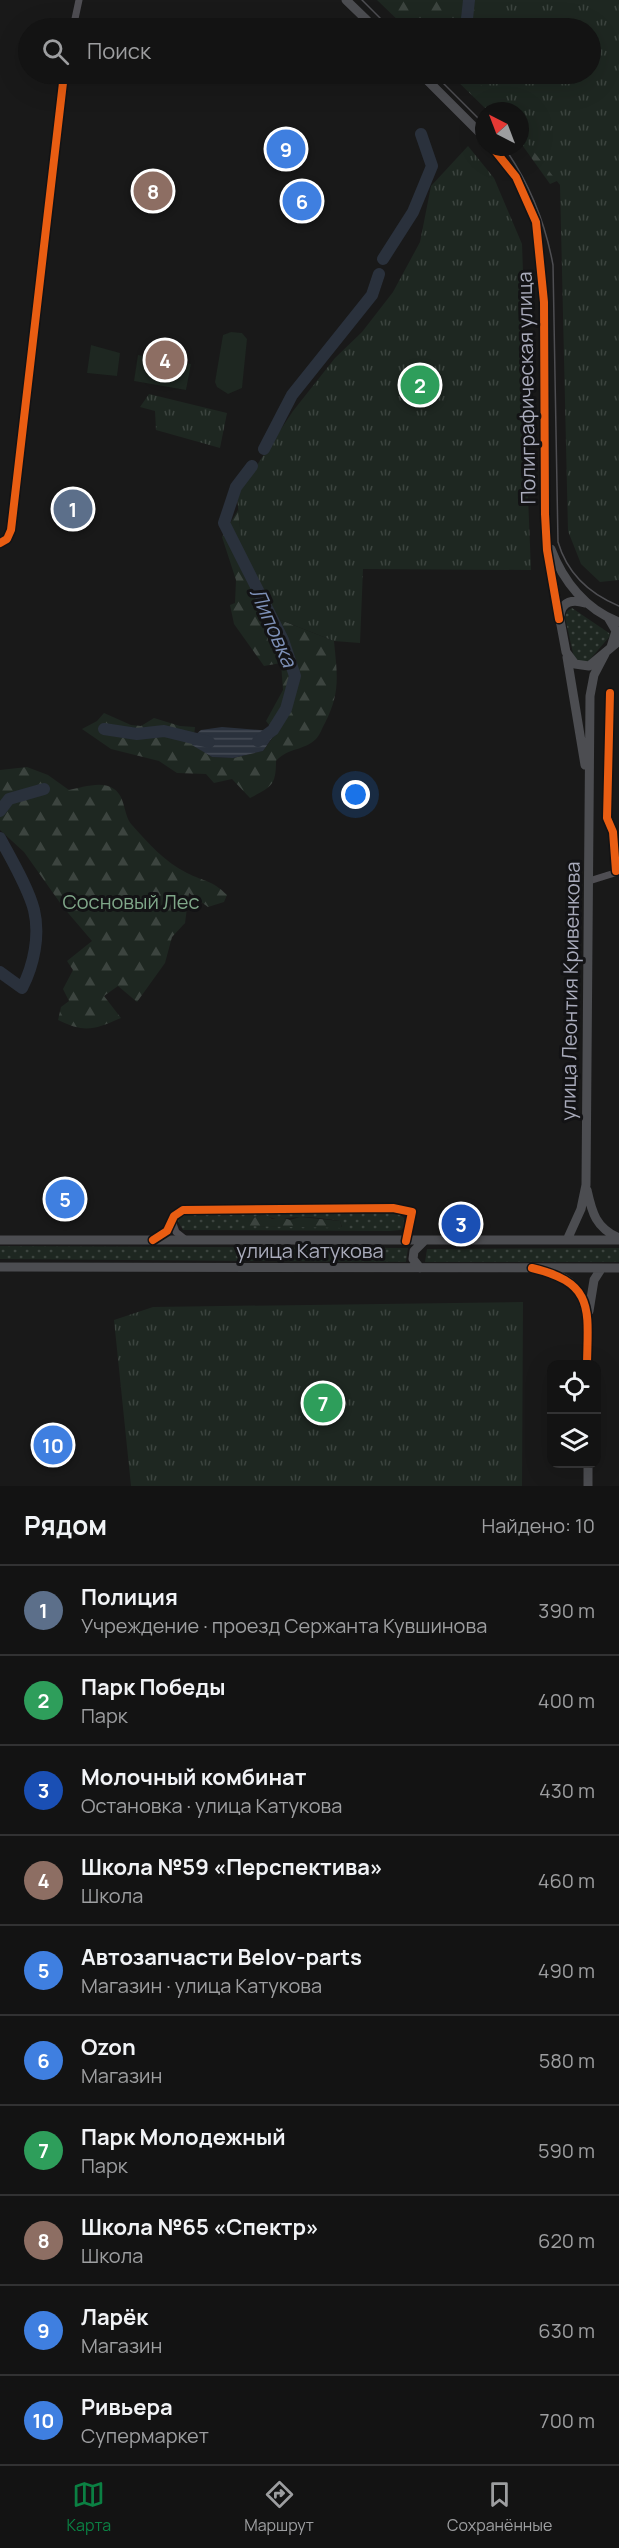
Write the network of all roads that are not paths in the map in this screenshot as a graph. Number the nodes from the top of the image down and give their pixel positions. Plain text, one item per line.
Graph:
1 (80, 0) edge
2 (346, 0) edge
3 (76, 18) edge
4 (365, 18) edge
5 (63, 84) edge
6 (431, 84) edge
7 (475, 128) edge
8 (499, 156) edge
9 (546, 532) junction
10 (0, 543) edge
11 (593, 607) junction
12 (602, 614) junction
13 (559, 619) junction
14 (619, 622) edge
15 (619, 641) edge
16 (566, 652) junction
17 (606, 654) junction
18 (610, 693) dead end
19 (590, 798) junction
20 (617, 872) edge
21 (589, 881) junction
22 (586, 1185) junction
23 (174, 1216) junction
24 (619, 1239) edge
25 (0, 1240) edge
26 (153, 1240) junction
27 (187, 1240) junction
28 (567, 1240) junction
29 (406, 1241) junction
30 (424, 1241) junction
31 (0, 1267) edge
32 (420, 1268) junction
33 (532, 1268) junction
34 (619, 1268) edge
35 (601, 1269) junction
36 (588, 1325) junction
37 (588, 1360) edge
38 (588, 1468) edge
39 (588, 1486) edge

1 - 3 street
2 - 4 main road
5 - 10 street
6 - 7 main road
8 - 9 main road, Полиграфическая улица
9 - 11 main road
9 - 13 main road
11 - 12 main road
11 - 13 main road
12 - 14 main road
12 - 17 main road
13 - 16 main road
15 - 17 main road
16 - 17 main road
16 - 19 main road, улица Леонтия Кривенкова
17 - 19 main road, улица Леонтия Кривенкова
18 - 20 street
19 - 21 main road, улица Леонтия Кривенкова
20 - 21 street
21 - 22 main road, улица Леонтия Кривенкова
22 - 24 main road
22 - 28 main road
23 - 26 street
23 - 27 street
23 - 29 street
24 - 28 main road, улица Катукова
25 - 26 main road, улица Катукова
26 - 27 main road, улица Катукова
27 - 29 main road, улица Катукова
28 - 30 main road, улица Катукова
29 - 30 main road, улица Катукова
30 - 32 main road
31 - 32 main road, улица Катукова
32 - 33 main road, улица Катукова
33 - 35 main road, улица Катукова
33 - 36 main road
34 - 35 main road, улица Катукова
35 - 36 main road
36 - 37 main road
38 - 39 main road

